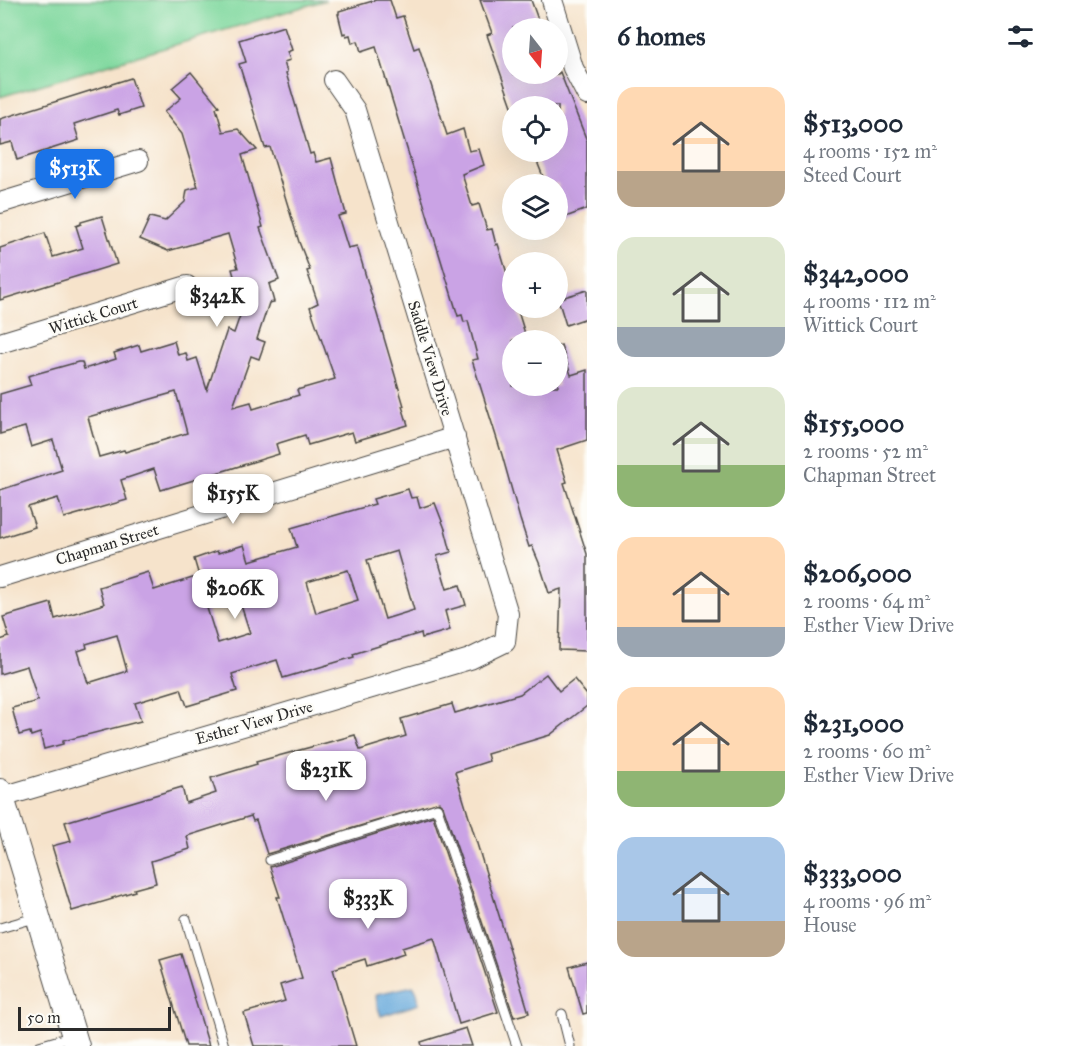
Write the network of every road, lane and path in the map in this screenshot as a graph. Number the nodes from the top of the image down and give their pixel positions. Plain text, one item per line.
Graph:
1 (552, 0) edge
2 (334, 80) dead end
3 (587, 95) edge
4 (138, 160) dead end
5 (0, 203) edge
6 (187, 286) dead end
7 (0, 343) edge
8 (456, 437) junction
9 (0, 577) edge
10 (505, 642) joint
11 (1, 794) edge
12 (5, 824) edge
13 (270, 860) dead end
14 (38, 917) junction
15 (186, 919) dead end
16 (0, 928) edge
17 (562, 1014) dead end
18 (75, 1041) edge
19 (39, 1046) edge
20 (224, 1046) edge
21 (517, 1046) edge
22 (570, 1046) edge

1 - 3 street
2 - 8 street, Saddle View Drive
4 - 5 street
6 - 7 street, Wittick Court
8 - 9 street, Chapman Street
8 - 10 street, Saddle View Drive
10 - 11 street, Esther View Drive
11 - 12 street
12 - 14 street
13 - 21 lane
14 - 16 lane
14 - 18 street
15 - 20 lane
17 - 22 lane
18 - 19 lane

